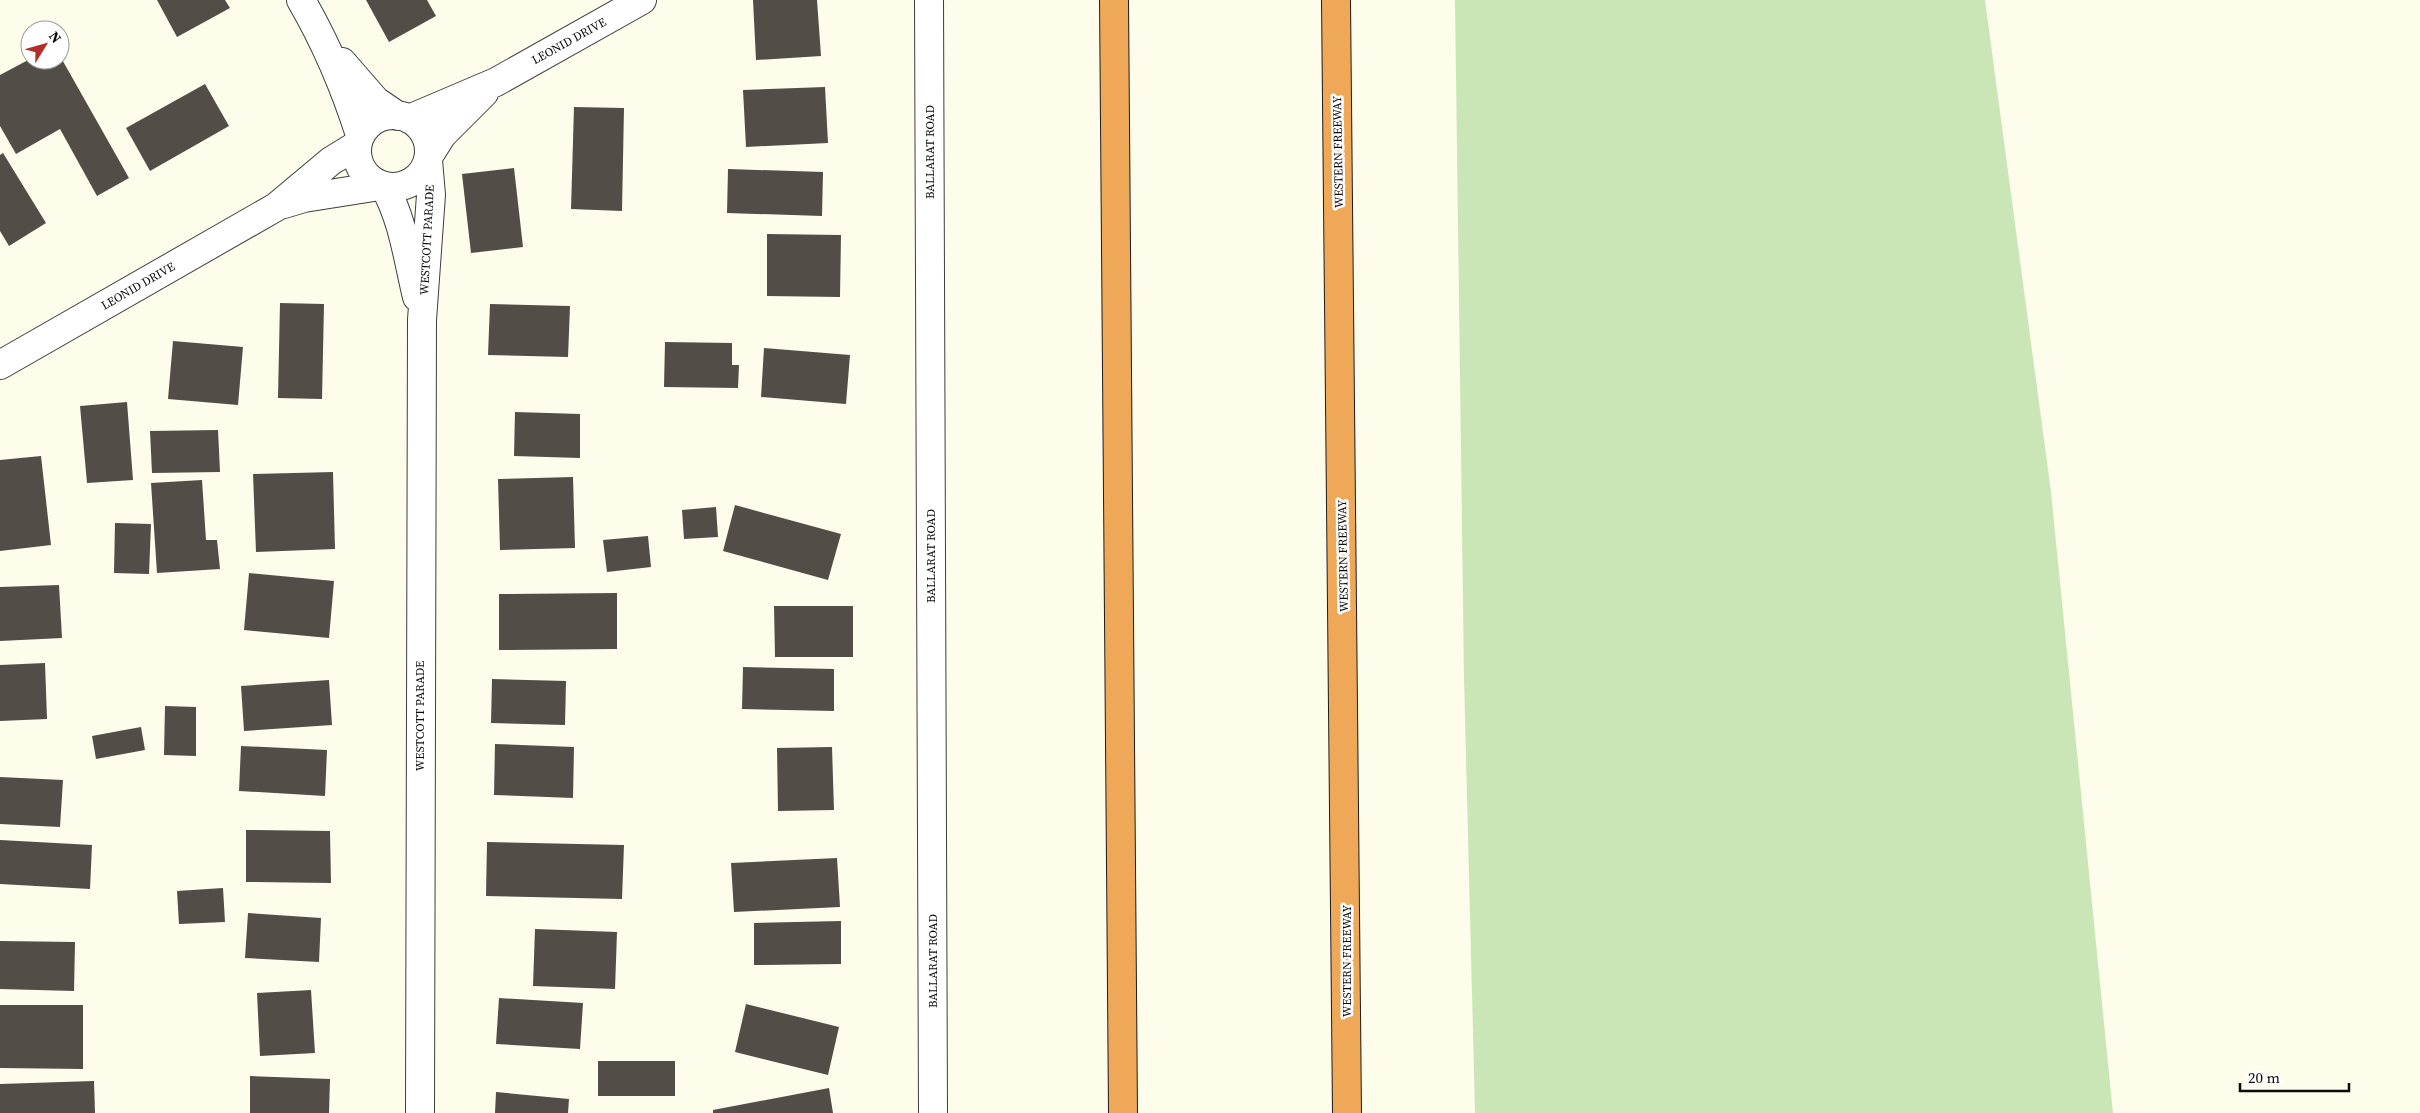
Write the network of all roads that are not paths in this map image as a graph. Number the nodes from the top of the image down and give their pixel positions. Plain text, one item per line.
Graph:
1 (301, 0) edge
2 (642, 0) edge
3 (929, 0) edge
4 (1114, 0) edge
5 (1336, 0) edge
6 (324, 40) junction
7 (496, 82) junction
8 (404, 117) junction
9 (358, 140) junction
10 (429, 157) junction
11 (382, 186) junction
12 (276, 207) junction
13 (422, 320) junction
14 (0, 365) edge
15 (420, 1113) edge
16 (933, 1113) edge
17 (1123, 1113) edge
18 (1347, 1113) edge

1 - 6 street
2 - 7 street, LEONID DRIVE
3 - 16 street, BALLARAT ROAD
4 - 17 highway
5 - 18 highway, WESTERN FREEWAY
6 - 8 street
6 - 9 street
7 - 8 street, LEONID DRIVE
7 - 10 street, LEONID DRIVE
8 - 9 street
8 - 10 street
9 - 11 street
9 - 12 street, LEONID DRIVE
10 - 11 street
10 - 13 street, WESTCOTT PARADE
11 - 12 street, LEONID DRIVE
11 - 13 street, WESTCOTT PARADE
12 - 14 street, LEONID DRIVE
13 - 15 street, WESTCOTT PARADE

